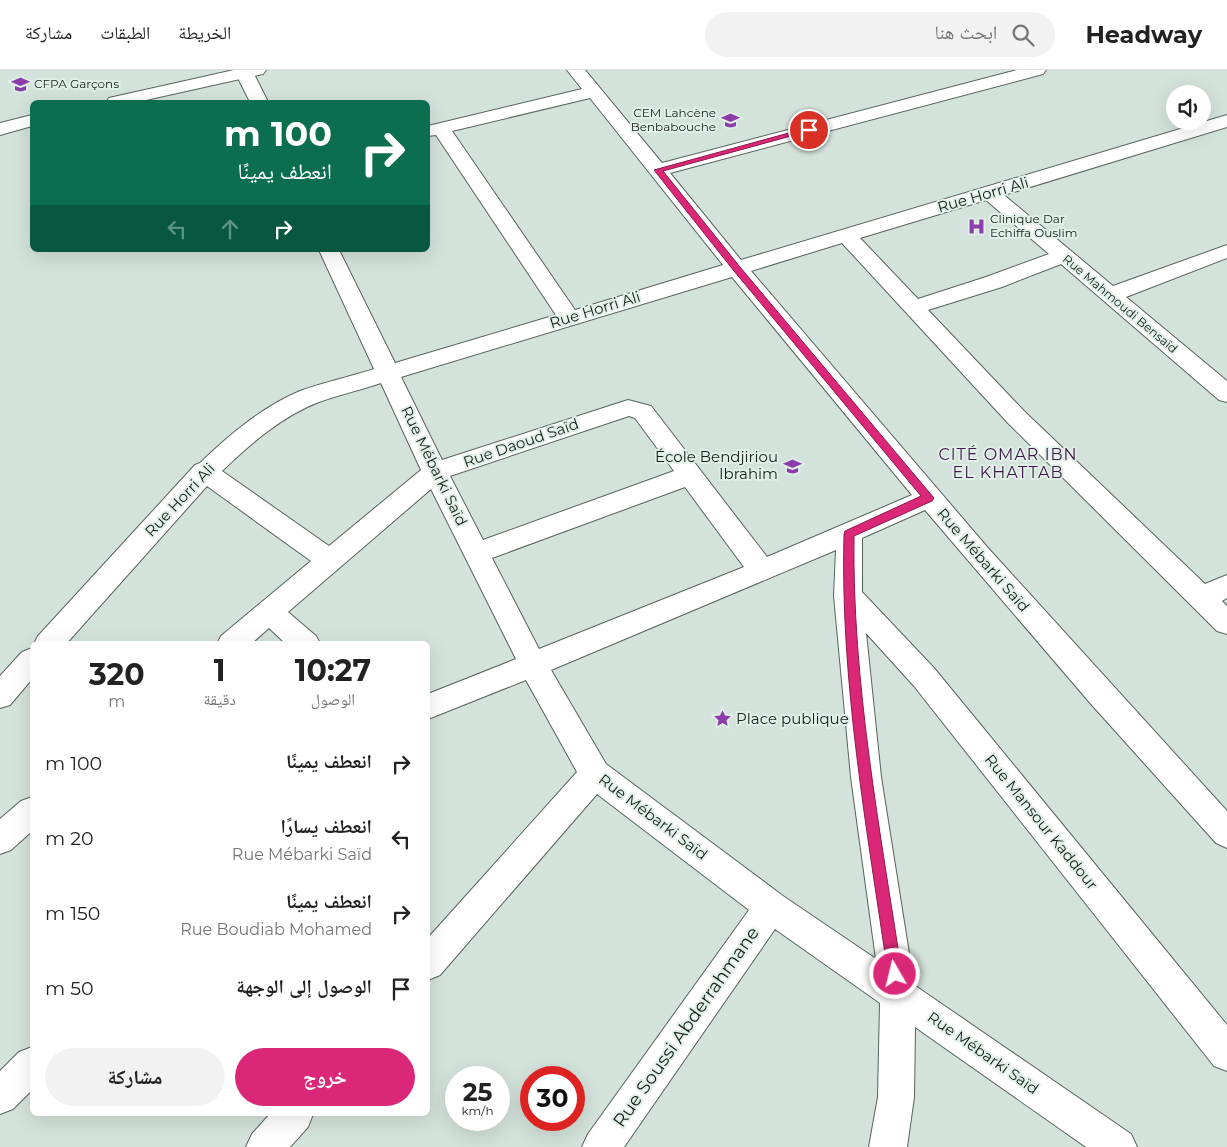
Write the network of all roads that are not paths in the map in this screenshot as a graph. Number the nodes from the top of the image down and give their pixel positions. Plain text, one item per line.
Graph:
1 (576, 70) edge
2 (1037, 70) edge
3 (248, 71) edge
4 (594, 92) junction
5 (123, 100) edge
6 (258, 100) edge
7 (1227, 121) edge
8 (30, 122) edge
9 (0, 129) edge
10 (434, 129) edge
11 (658, 170) junction
12 (990, 193) junction
13 (845, 234) junction
14 (1227, 251) edge
15 (330, 252) edge
16 (1063, 256) junction
17 (737, 269) junction
18 (1110, 295) junction
19 (914, 306) junction
20 (569, 318) junction
21 (388, 374) junction
22 (1227, 394) edge
23 (204, 471) junction
24 (435, 472) junction
25 (690, 475) junction
26 (928, 498) junction
27 (849, 534) junction
28 (477, 553) junction
29 (330, 561) junction
30 (762, 572) junction
31 (1227, 586) edge
32 (848, 596) junction
33 (1202, 598) junction
34 (269, 612) junction
35 (1227, 623) edge
36 (51, 641) edge
37 (235, 641) edge
38 (303, 641) edge
39 (30, 662) edge
40 (532, 664) junction
41 (0, 696) edge
42 (430, 705) edge
43 (596, 774) junction
44 (30, 813) edge
45 (1227, 833) edge
46 (0, 838) edge
47 (772, 907) junction
48 (430, 962) edge
49 (898, 994) junction
50 (1227, 1053) edge
51 (30, 1067) edge
52 (0, 1096) edge
53 (292, 1116) edge
54 (265, 1147) edge
55 (601, 1147) edge
56 (888, 1147) edge
57 (1118, 1147) edge

1 - 4 street, Rue Mébarki Saïd
2 - 11 street
3 - 5 street
3 - 6 street
4 - 10 street
4 - 11 street, Rue Mébarki Saïd
7 - 12 street, Rue Horri Ali
8 - 9 street
10 - 20 street
11 - 17 street, Rue Mébarki Saïd
12 - 13 street, Rue Horri Ali
12 - 16 street, Rue Mahmoudi Bensaïd
13 - 17 street, Rue Horri Ali
13 - 19 street
14 - 18 street
15 - 21 street, Rue Mébarki Saïd
16 - 18 street, Rue Mahmoudi Bensaïd
16 - 19 street
17 - 20 street, Rue Horri Ali
17 - 26 street, Rue Mébarki Saïd
18 - 22 street, Rue Mahmoudi Bensaïd
19 - 33 street
20 - 21 street, Rue Horri Ali
21 - 23 street, Rue Horri Ali
21 - 24 street, Rue Mébarki Saïd
23 - 29 street
23 - 36 street, Rue Horri Ali
24 - 25 street, Rue Daoud Saïd
24 - 28 street, Rue Mébarki Saïd
24 - 29 street, Rue Daoud Saïd
25 - 28 street
25 - 30 street, Rue Daoud Saïd
26 - 27 street
26 - 45 street, Rue Mébarki Saïd
27 - 30 street
27 - 32 street
28 - 40 street, Rue Mébarki Saïd
29 - 34 street, Rue Daoud Saïd
30 - 40 street
31 - 33 street
32 - 49 street
32 - 50 street, Rue Mansour Kaddour
33 - 35 street
34 - 37 street, Rue Daoud Saïd
34 - 38 street
39 - 41 street
40 - 42 street
40 - 43 street, Rue Mébarki Saïd
43 - 47 street, Rue Mébarki Saïd
43 - 48 street
44 - 46 street
47 - 49 street, Rue Mébarki Saïd
47 - 55 street, Rue Soussi Abderrahmane
49 - 56 street
49 - 57 street, Rue Mébarki Saïd
51 - 52 street
53 - 54 street

